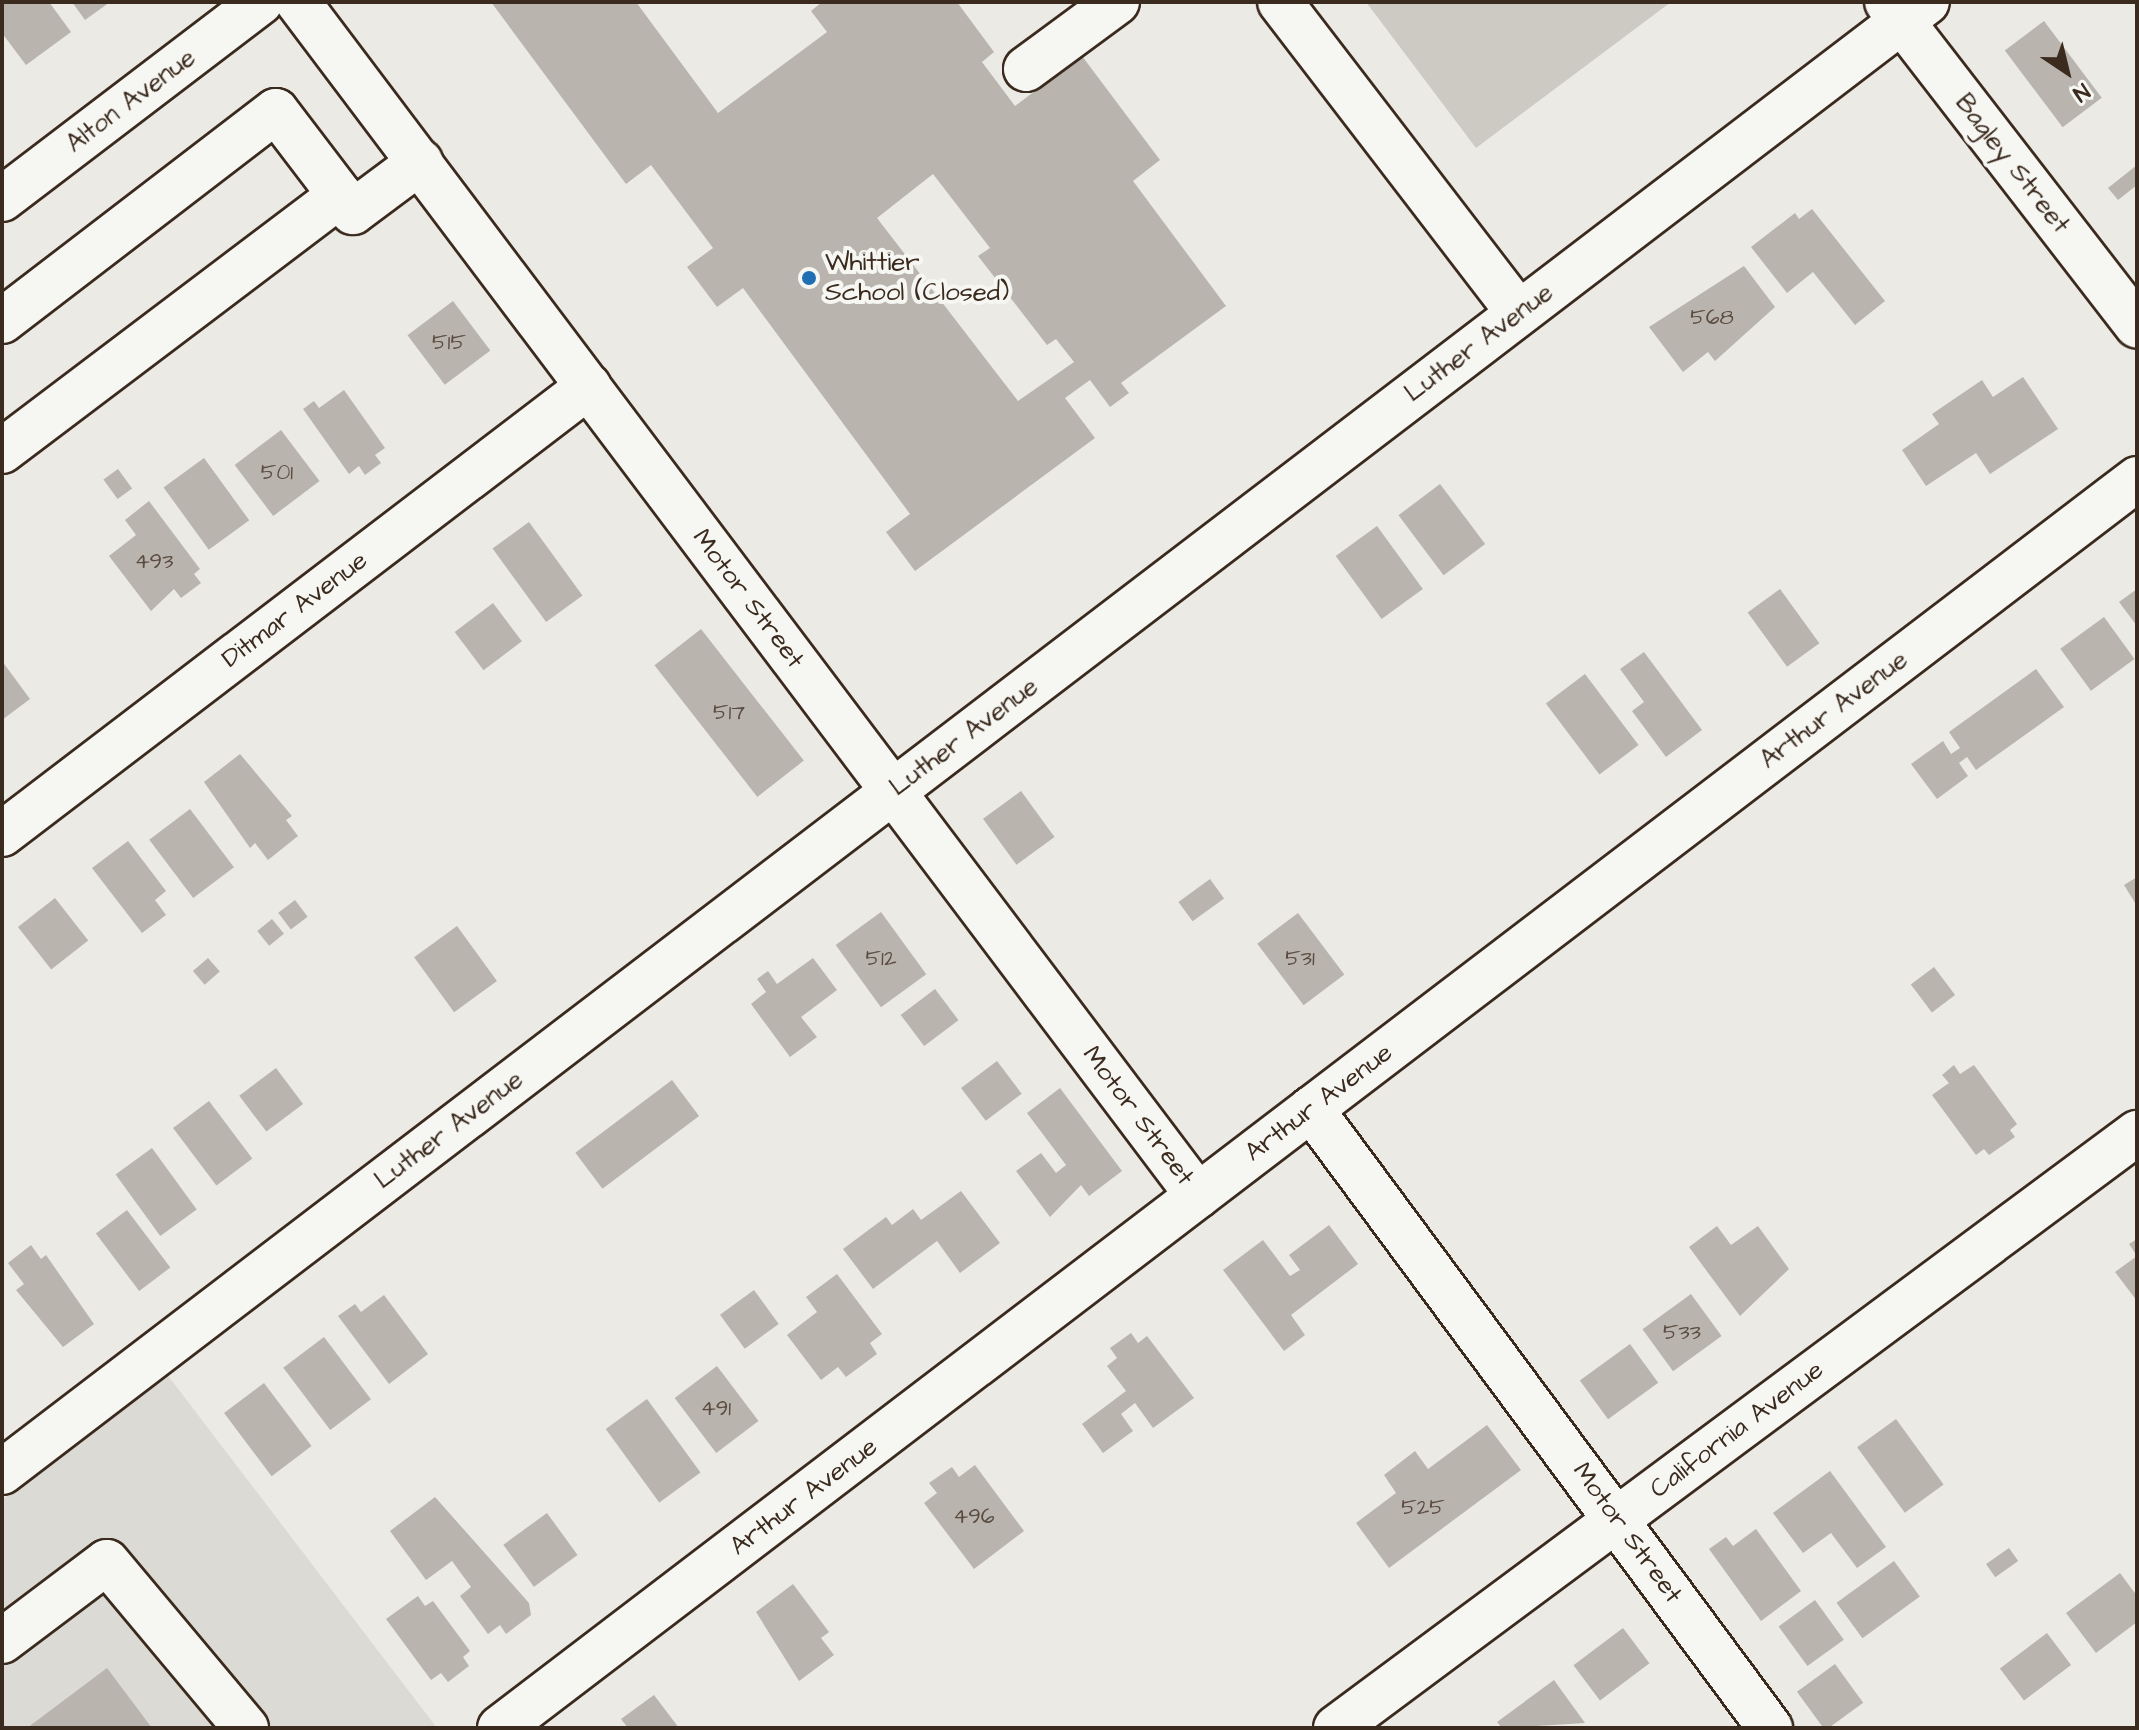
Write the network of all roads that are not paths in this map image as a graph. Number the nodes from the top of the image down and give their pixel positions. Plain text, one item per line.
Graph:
1 (261, 2) edge
2 (298, 2) edge
3 (1117, 2) edge
4 (1280, 2) edge
5 (1905, 8) edge
6 (1026, 69) dead end
7 (420, 162) junction
8 (340, 195) junction
9 (2, 199) edge
10 (1519, 313) junction
11 (2, 321) edge
12 (2137, 326) edge
13 (589, 386) junction
14 (2, 451) edge
15 (2137, 479) edge
16 (893, 792) junction
17 (2, 834) edge
18 (1311, 1109) junction
19 (2137, 1133) edge
20 (1198, 1196) junction
21 (2, 1472) edge
22 (1618, 1519) junction
23 (2, 1641) edge
24 (246, 1728) edge
25 (500, 1728) edge
26 (1336, 1728) edge
27 (1770, 1728) edge

1 - 9 street, Alton Avenue
2 - 7 street, Motor Street
3 - 6 street
4 - 10 street
5 - 10 street, Luther Avenue
5 - 12 street, Bagley Street
7 - 8 street
7 - 13 street, Motor Street
8 - 11 street
8 - 14 street
10 - 16 street, Luther Avenue
13 - 16 street, Motor Street
13 - 17 street, Ditmar Avenue
15 - 18 street, Arthur Avenue
16 - 20 street, Motor Street
16 - 21 street, Luther Avenue
18 - 20 street, Arthur Avenue
18 - 22 street, Motor Street
19 - 22 street, California Avenue
20 - 25 street, Arthur Avenue
22 - 26 street, California Avenue
22 - 27 street, Motor Street
23 - 24 street

